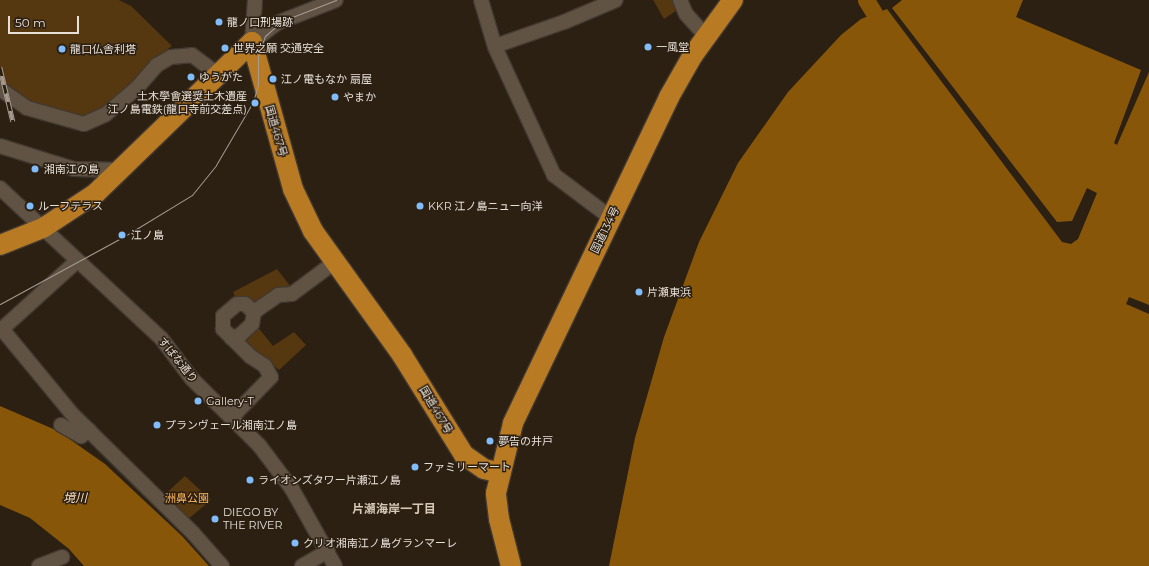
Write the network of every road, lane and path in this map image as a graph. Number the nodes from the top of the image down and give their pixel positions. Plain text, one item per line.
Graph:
1 (255, 0) edge
2 (336, 0) edge
3 (482, 0) edge
4 (616, 0) edge
5 (680, 0) edge
6 (733, 0) edge
7 (706, 36) junction
8 (252, 42) junction
9 (495, 46) junction
10 (219, 74) junction
11 (0, 89) edge
12 (0, 146) edge
13 (122, 170) junction
14 (0, 188) edge
15 (611, 218) junction
16 (43, 228) junction
17 (0, 245) edge
18 (77, 261) junction
19 (335, 262) junction
20 (254, 312) junction
21 (2, 335) edge
22 (232, 338) junction
23 (230, 418) junction
24 (61, 425) dead end
25 (89, 430) junction
26 (501, 473) junction
27 (328, 551) junction
28 (62, 557) dead end
29 (39, 566) edge
30 (222, 566) edge
31 (302, 566) edge
32 (335, 566) edge
33 (511, 566) edge
34 (523, 566) edge

1 - 8 street
2 - 8 street
3 - 9 street
4 - 9 street
5 - 7 street
6 - 7 highway, 国道134号
7 - 15 highway, 国道134号
8 - 10 highway
8 - 19 highway, 国道467号
9 - 15 street
10 - 11 street
10 - 13 highway
12 - 13 street
13 - 16 highway
14 - 16 street, すばな通り
15 - 26 highway, 国道134号
16 - 17 highway
16 - 18 street, すばな通り
18 - 21 street
18 - 23 street, すばな通り
19 - 20 street
19 - 26 highway, 国道467号
20 - 22 street
20 - 22 street
21 - 25 street
22 - 23 street
23 - 27 street, すばな通り
24 - 25 street
25 - 30 street
26 - 33 highway, 国道134号
26 - 34 highway, 国道134号
27 - 31 street
27 - 32 street, すばな通り
28 - 29 street

